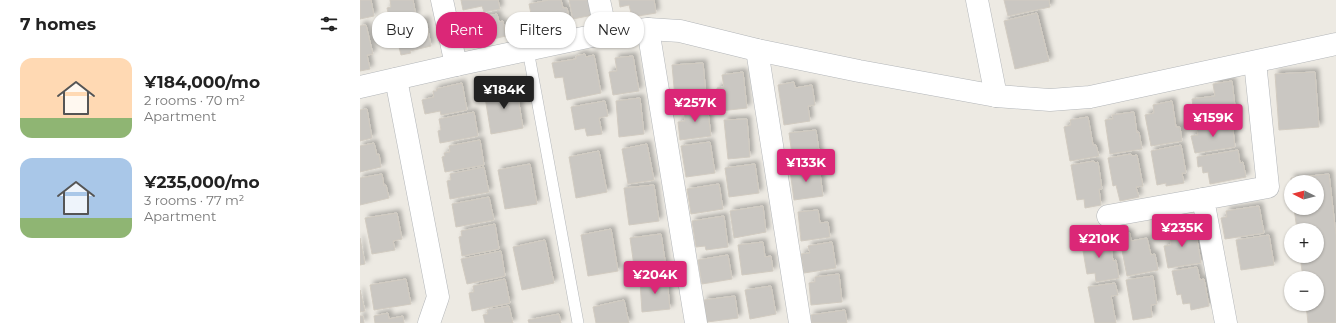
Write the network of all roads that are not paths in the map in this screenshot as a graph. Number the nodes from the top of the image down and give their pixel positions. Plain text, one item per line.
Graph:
1 (442, 0) edge
2 (599, 0) edge
3 (977, 0) edge
4 (602, 12) edge
5 (644, 29) edge
6 (648, 29) junction
7 (584, 38) edge
8 (1336, 44) edge
9 (528, 50) junction
10 (756, 50) junction
11 (1255, 62) junction
12 (456, 65) junction
13 (396, 79) junction
14 (360, 87) edge
15 (996, 96) junction
16 (1204, 198) junction
17 (1108, 216) dead end
18 (429, 323) edge
19 (578, 323) edge
20 (696, 323) edge
21 (800, 323) edge
22 (1225, 323) edge

1 - 12 street
2 - 4 street
3 - 15 street
5 - 6 street
6 - 10 street
6 - 20 street
7 - 9 street
8 - 11 street
9 - 12 street
9 - 19 lane
10 - 15 street
10 - 21 street
11 - 15 street
11 - 16 street
12 - 13 street
13 - 14 street
13 - 18 street
16 - 17 street
16 - 22 street

